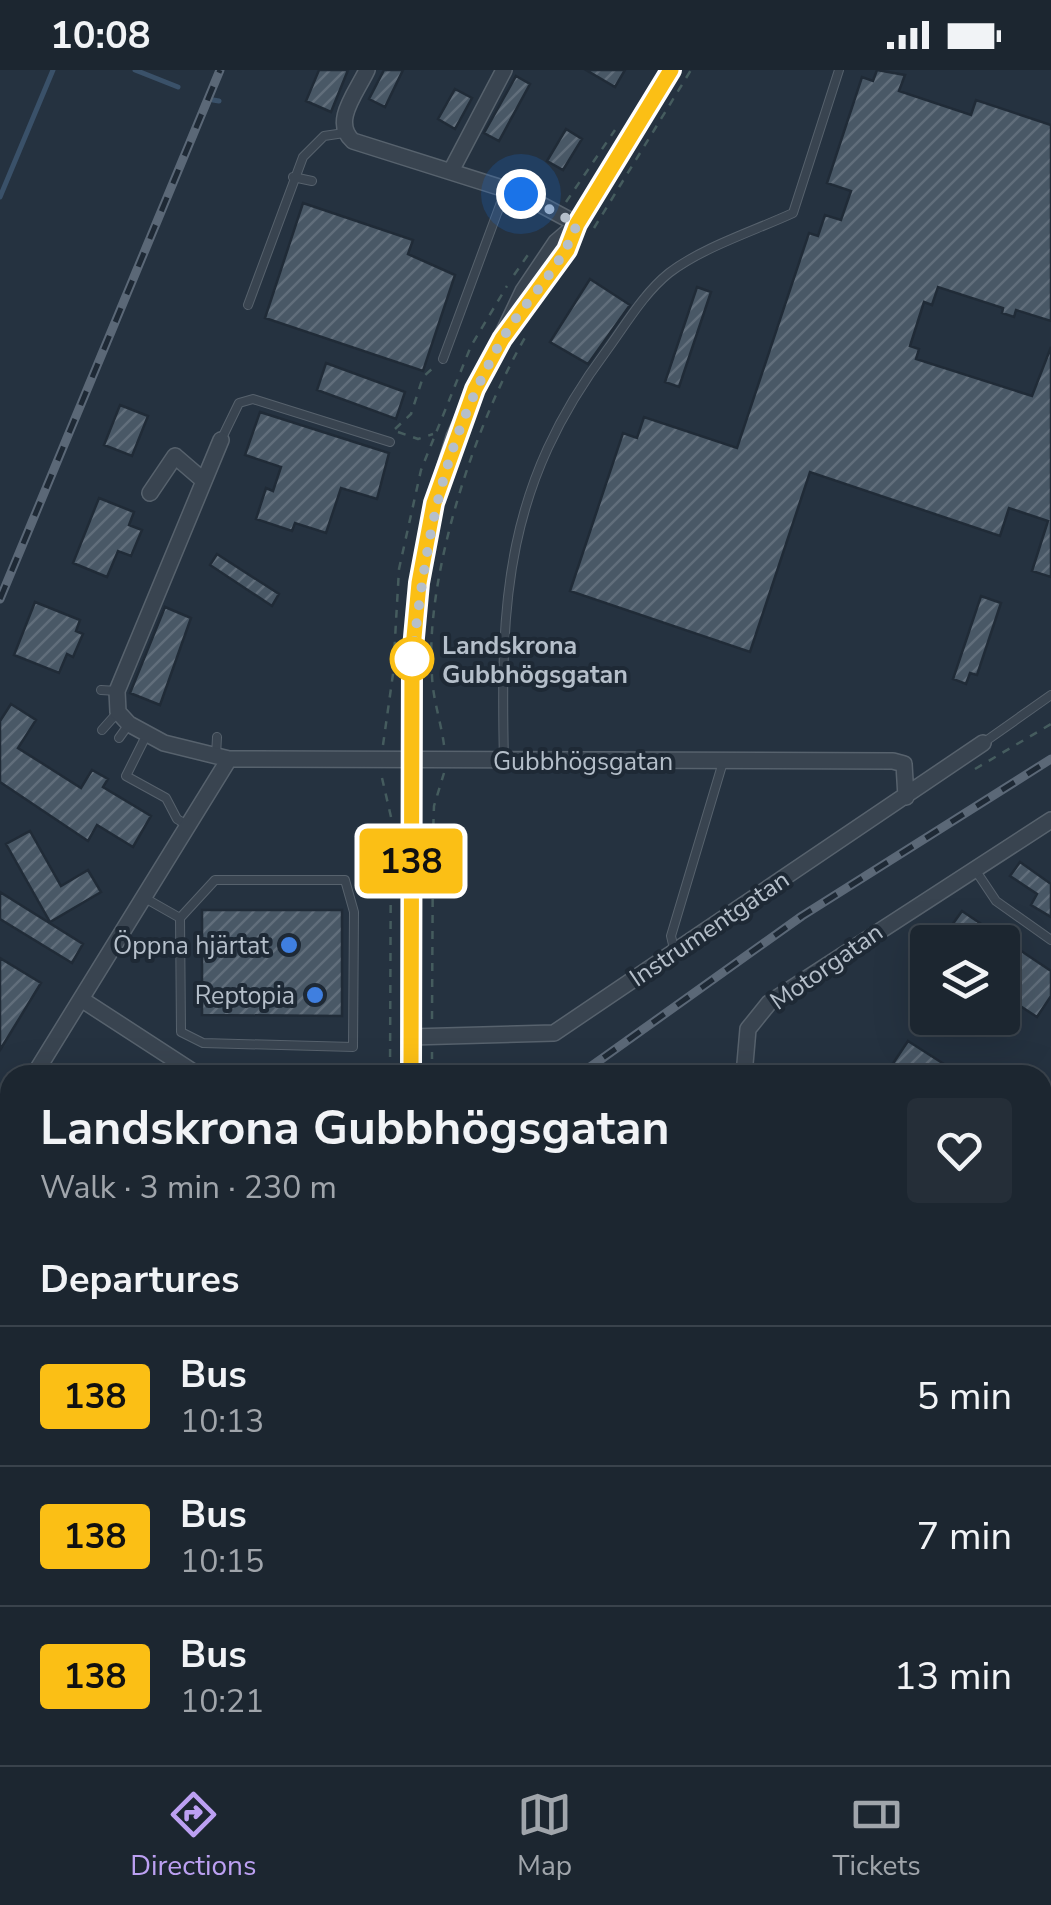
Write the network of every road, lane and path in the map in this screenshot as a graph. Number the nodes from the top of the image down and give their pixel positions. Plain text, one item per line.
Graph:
1 (368, 70) edge
2 (504, 70) edge
3 (671, 70) edge
4 (691, 70) edge
5 (839, 70) edge
6 (618, 125) dead end
7 (344, 133) junction
8 (451, 171) junction
9 (293, 177) junction
10 (312, 181) dead end
11 (506, 189) junction
12 (558, 212) junction
13 (584, 228) junction
14 (536, 246) dead end
15 (248, 304) dead end
16 (532, 326) dead end
17 (443, 359) joint
18 (434, 433) junction
19 (220, 440) joint
20 (390, 442) junction
21 (210, 484) junction
22 (150, 493) dead end
23 (1051, 695) edge
24 (124, 718) junction
25 (1051, 724) edge
26 (102, 730) dead end
27 (146, 736) junction
28 (119, 738) dead end
29 (217, 738) dead end
30 (983, 743) joint
31 (223, 758) junction
32 (383, 760) junction
33 (444, 760) junction
34 (412, 761) junction
35 (504, 761) junction
36 (724, 762) junction
37 (968, 772) dead end
38 (906, 797) junction
39 (1051, 820) edge
40 (187, 825) junction
41 (973, 867) junction
42 (134, 902) junction
43 (180, 918) junction
44 (1051, 940) edge
45 (674, 949) junction
46 (81, 989) junction
47 (432, 1036) junction
48 (411, 1037) junction
49 (37, 1065) edge
50 (184, 1065) edge
51 (390, 1065) edge
52 (411, 1065) edge
53 (432, 1065) edge
54 (745, 1065) edge

1 - 7 street
2 - 8 street
3 - 13 street
4 - 13 path
5 - 35 lane
6 - 12 path
7 - 8 street
7 - 9 lane
8 - 11 street
9 - 10 lane
9 - 15 lane
11 - 12 street
11 - 17 lane
12 - 13 street
13 - 34 street
14 - 18 path
16 - 33 path
17 - 20 path
18 - 20 path
18 - 32 path
19 - 20 lane
19 - 21 street
21 - 22 street
21 - 24 street
23 - 30 lane
24 - 26 lane
24 - 27 street, Gubbhögsgatan
24 - 28 lane
25 - 37 path
27 - 31 street, Gubbhögsgatan
27 - 40 lane
29 - 31 lane
30 - 38 street, Instrumentgatan
31 - 32 street, Gubbhögsgatan
31 - 40 street
32 - 34 street, Gubbhögsgatan
32 - 51 path
33 - 34 street, Gubbhögsgatan
33 - 35 street, Gubbhögsgatan
33 - 47 path
34 - 48 street
35 - 36 street, Gubbhögsgatan
36 - 38 street, Gubbhögsgatan
36 - 45 lane
38 - 45 street, Instrumentgatan
39 - 41 street, Motorgatan
40 - 42 street
41 - 44 lane
41 - 54 street, Motorgatan
42 - 43 lane
42 - 46 street
43 - 43 lane
45 - 47 street, Instrumentgatan
46 - 49 street
46 - 50 street
47 - 48 street, Instrumentgatan
47 - 53 path
48 - 52 street

